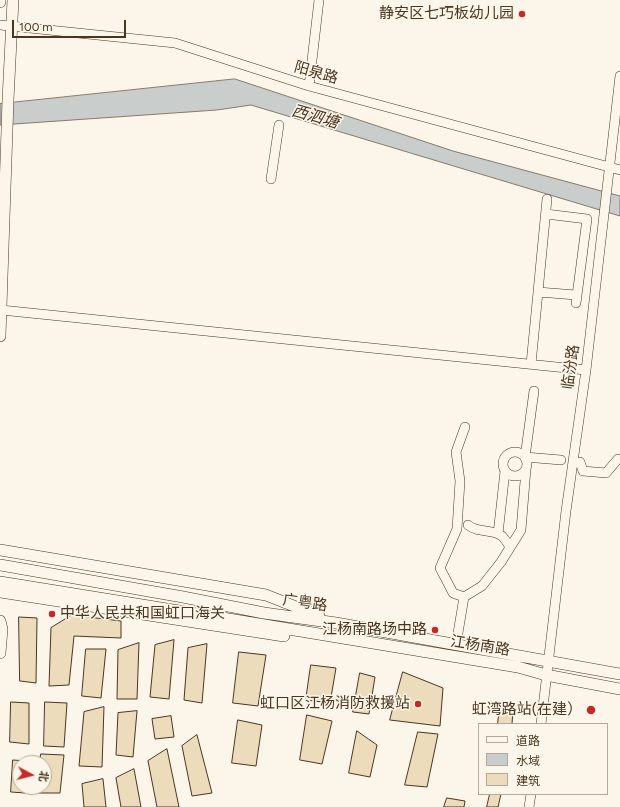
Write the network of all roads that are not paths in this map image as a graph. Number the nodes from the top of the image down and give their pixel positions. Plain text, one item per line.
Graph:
1 (14, 0) edge
2 (319, 0) edge
3 (0, 25) edge
4 (12, 26) junction
5 (620, 76) edge
6 (309, 86) junction
7 (279, 125) dead end
8 (620, 170) edge
9 (609, 171) junction
10 (271, 179) dead end
11 (547, 199) dead end
12 (546, 214) junction
13 (538, 292) junction
14 (1, 310) edge
15 (0, 336) edge
16 (531, 364) junction
17 (586, 370) junction
18 (534, 390) dead end
19 (465, 427) dead end
20 (524, 457) junction
21 (618, 459) dead end
22 (561, 460) dead end
23 (580, 462) dead end
24 (526, 469) junction
25 (505, 472) junction
26 (468, 525) dead end
27 (498, 534) junction
28 (510, 547) junction
29 (0, 550) edge
30 (0, 565) edge
31 (0, 582) edge
32 (0, 592) edge
33 (464, 597) junction
34 (0, 621) edge
35 (336, 623) junction
36 (334, 638) junction
37 (456, 645) junction
38 (0, 652) edge
39 (548, 661) junction
40 (620, 674) edge
41 (546, 675) junction
42 (620, 689) edge
43 (541, 723) edge
44 (531, 795) edge
45 (529, 807) edge

1 - 4 main road
2 - 6 street
3 - 4 street, 阳泉路
4 - 6 street, 阳泉路
4 - 14 main road
5 - 9 street, 临汾路
6 - 9 street, 阳泉路
7 - 10 street
8 - 9 street, 阳泉路
9 - 17 street, 临汾路
11 - 12 street
12 - 13 street
12 - 13 street
13 - 16 street
14 - 15 main road
14 - 16 street
16 - 17 street
17 - 39 street, 临汾路
18 - 20 street
19 - 33 street
20 - 22 street
20 - 24 street
20 - 25 street
21 - 23 street
24 - 25 street
24 - 28 street
25 - 27 street
26 - 27 street
27 - 28 street
28 - 33 street
29 - 35 main road, 广粤路
30 - 35 main road, 广粤路
31 - 36 main road, 广粤路
32 - 36 main road, 广粤路
33 - 37 street
34 - 38 main road
35 - 37 main road, 江杨南路
36 - 41 main road, 江杨南路
37 - 39 main road, 江杨南路
39 - 40 main road, 江杨南路
39 - 41 street, 临汾路
41 - 42 main road, 江杨南路
41 - 43 street, 临汾路
44 - 45 street

